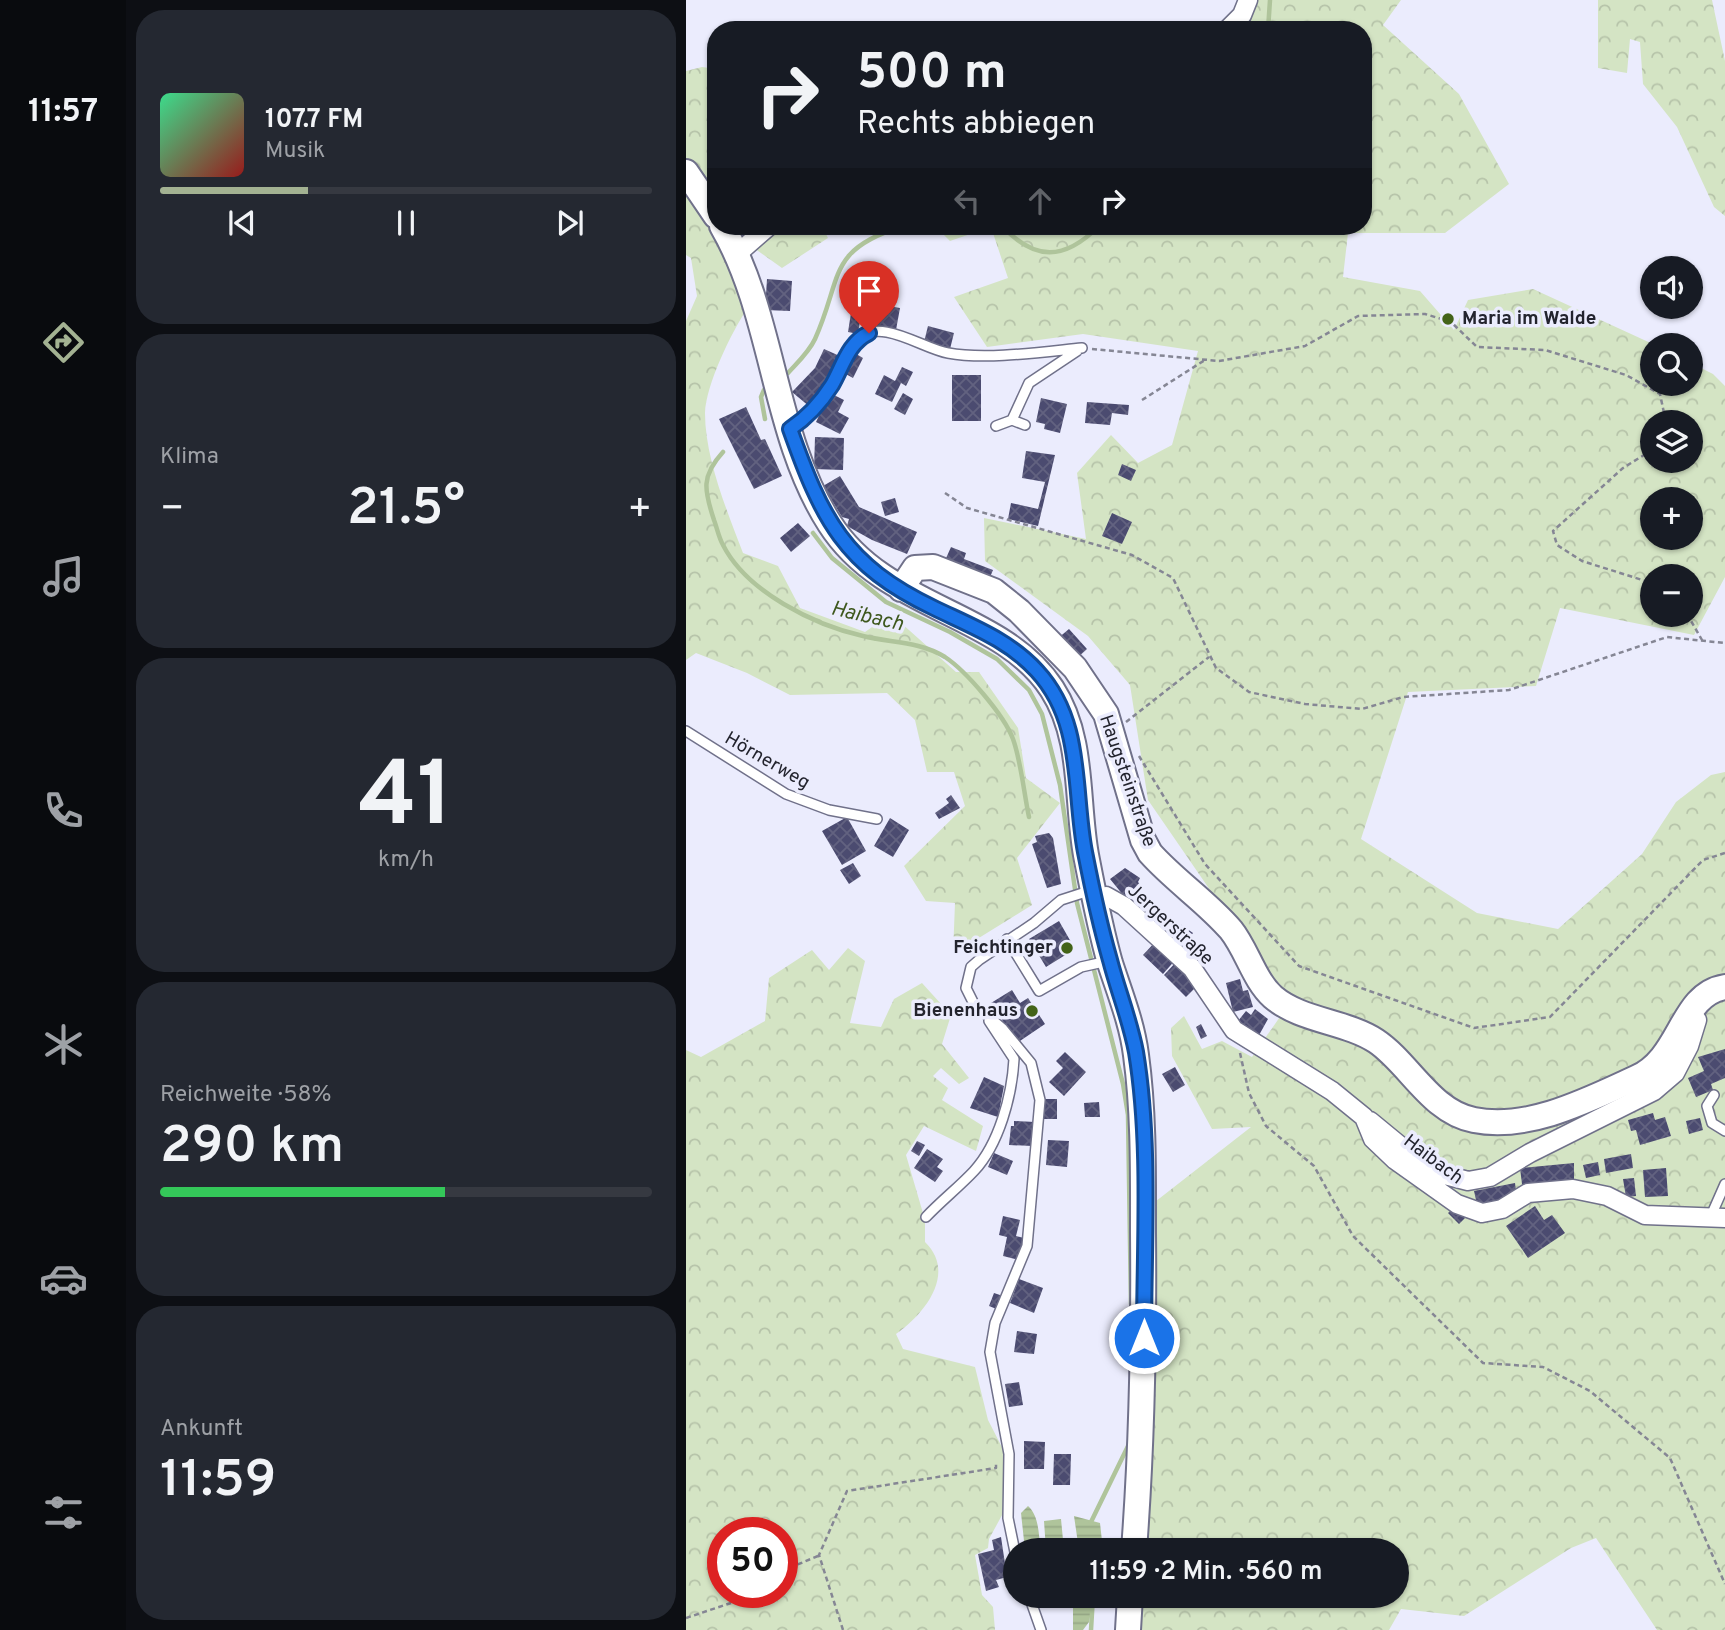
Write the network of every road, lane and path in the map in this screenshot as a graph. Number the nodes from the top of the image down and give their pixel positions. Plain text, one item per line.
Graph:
1 (1248, 0) edge
2 (1236, 21) edge
3 (686, 172) edge
4 (707, 203) edge
5 (727, 235) edge
6 (759, 235) edge
7 (737, 254) junction
8 (1082, 348) junction
9 (1205, 360) junction
10 (1142, 400) dead end
11 (1663, 410) edge
12 (1012, 420) junction
13 (1025, 425) dead end
14 (996, 426) dead end
15 (790, 429) junction
16 (1640, 457) edge
17 (944, 493) dead end
18 (1640, 579) edge
19 (901, 589) junction
20 (1694, 627) edge
21 (1702, 640) junction
22 (1725, 643) edge
23 (1211, 656) junction
24 (1121, 726) dead end
25 (686, 732) edge
26 (1135, 749) dead end
27 (877, 819) dead end
28 (1725, 853) edge
29 (1091, 893) junction
30 (1007, 939) junction
31 (1102, 963) junction
32 (1725, 987) edge
33 (986, 1015) junction
34 (1688, 1016) junction
35 (1234, 1030) junction
36 (1714, 1095) dead end
37 (1364, 1116) junction
38 (1725, 1131) edge
39 (1725, 1184) edge
40 (926, 1217) dead end
41 (1718, 1218) edge
42 (997, 1456) dead end
43 (1012, 1538) edge
44 (1134, 1538) edge
45 (819, 1555) junction
46 (798, 1564) edge
47 (1725, 1584) edge
48 (716, 1608) edge
49 (1034, 1608) edge
50 (1129, 1608) edge
51 (686, 1618) edge
52 (843, 1630) edge
53 (1041, 1630) edge
54 (1128, 1630) edge

1 - 2 street
3 - 4 main road
5 - 7 main road
6 - 7 street
7 - 15 main road
8 - 9 path
8 - 12 lane
8 - 15 lane
9 - 10 path
9 - 11 path
12 - 13 lane
12 - 14 lane
15 - 19 main road
16 - 18 path
17 - 23 path
19 - 29 main road
19 - 34 main road, Haugsteinstraße
20 - 21 path
21 - 22 path
21 - 23 path
23 - 24 path
25 - 27 lane, Hörnerweg
26 - 28 path
29 - 30 lane
29 - 31 main road
29 - 35 street, Jergerstraße
30 - 31 lane
30 - 33 lane
31 - 44 main road
32 - 34 main road, Haugsteinstraße
33 - 40 lane
33 - 43 lane
34 - 37 street
35 - 37 street, Haibach
35 - 47 path
36 - 38 lane
37 - 41 street, Haibach
39 - 41 lane
42 - 45 path
45 - 46 path
45 - 52 path
48 - 51 path
49 - 53 lane
50 - 54 main road

